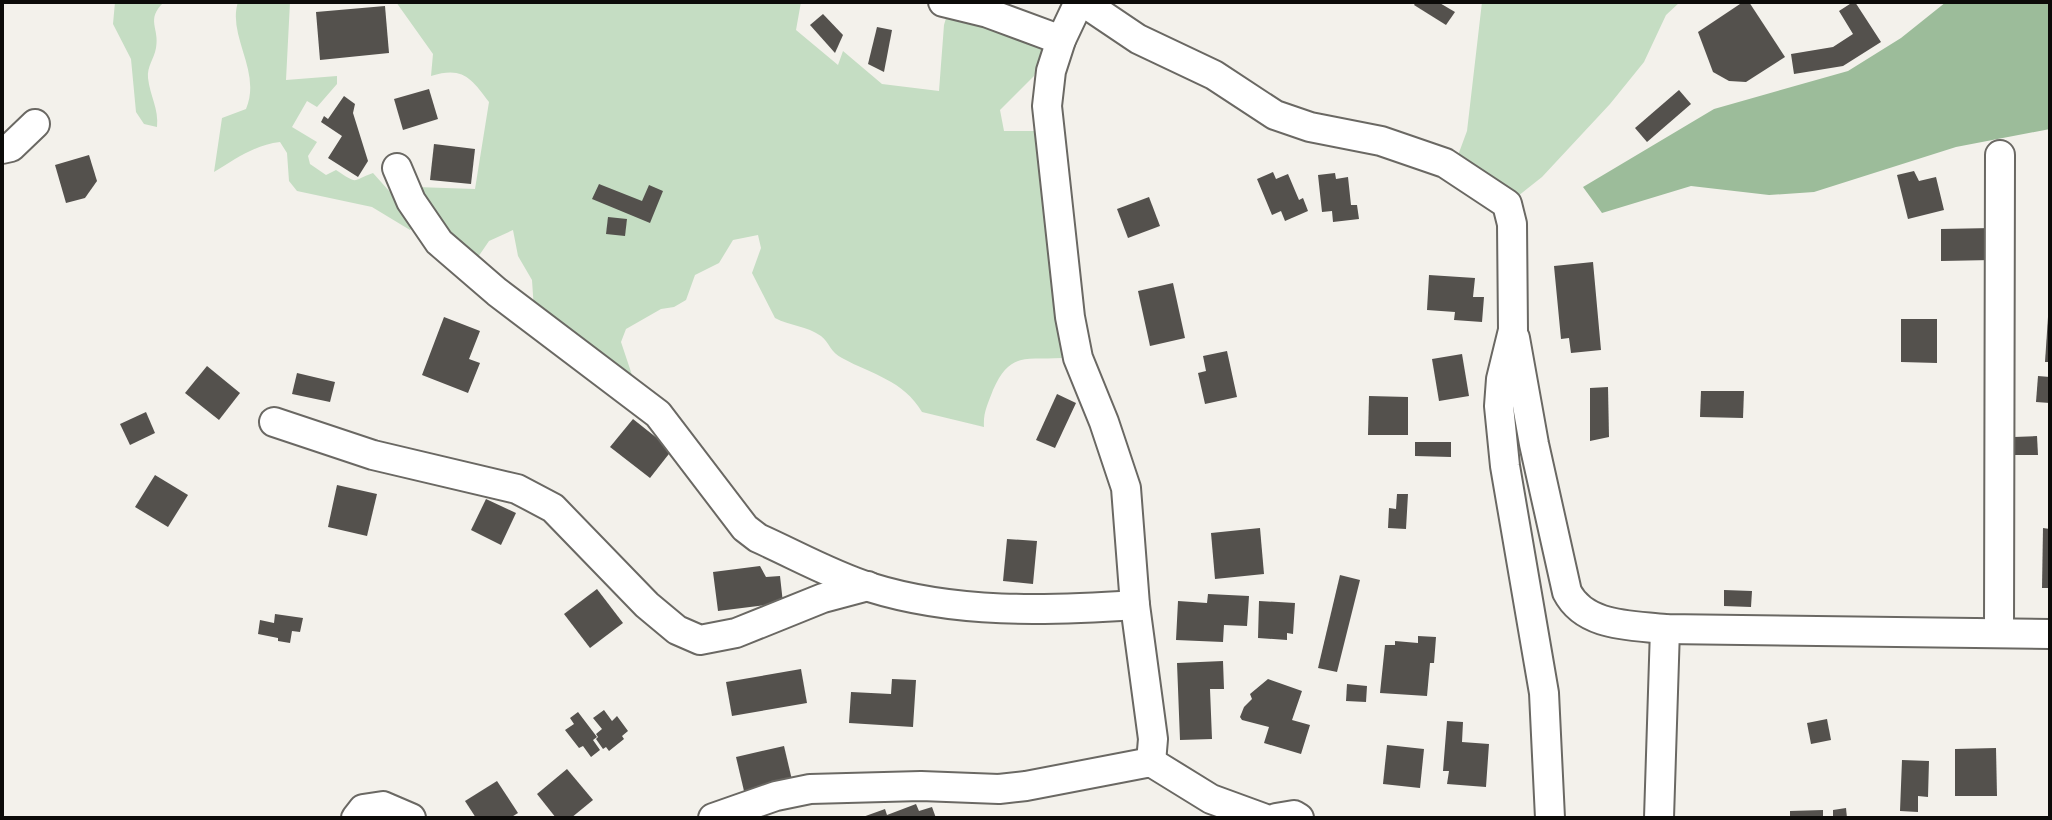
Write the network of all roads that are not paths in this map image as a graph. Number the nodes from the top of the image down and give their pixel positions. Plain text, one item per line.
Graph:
1 (943, 2) edge
2 (1081, 2) edge
3 (1061, 40) junction
4 (35, 124) dead end
5 (2, 149) edge
6 (2000, 155) dead end
7 (397, 168) dead end
8 (1513, 330) junction
9 (274, 422) dead end
10 (868, 586) junction
11 (1135, 605) junction
12 (1665, 629) junction
13 (1999, 633) junction
14 (2050, 634) edge
15 (1151, 762) junction
16 (356, 818) edge
17 (411, 818) edge
18 (713, 818) edge
19 (1263, 818) edge
20 (1276, 818) edge
21 (1299, 818) edge
22 (1550, 818) edge
23 (1659, 818) edge

1 - 3 street
2 - 3 street
2 - 8 street
3 - 11 street
4 - 5 street
6 - 13 street
7 - 10 street
8 - 12 street
8 - 22 street
9 - 10 street
10 - 11 street
11 - 15 street
12 - 13 street
12 - 23 street
13 - 14 street
15 - 18 street
15 - 19 street
16 - 17 street
20 - 21 street

